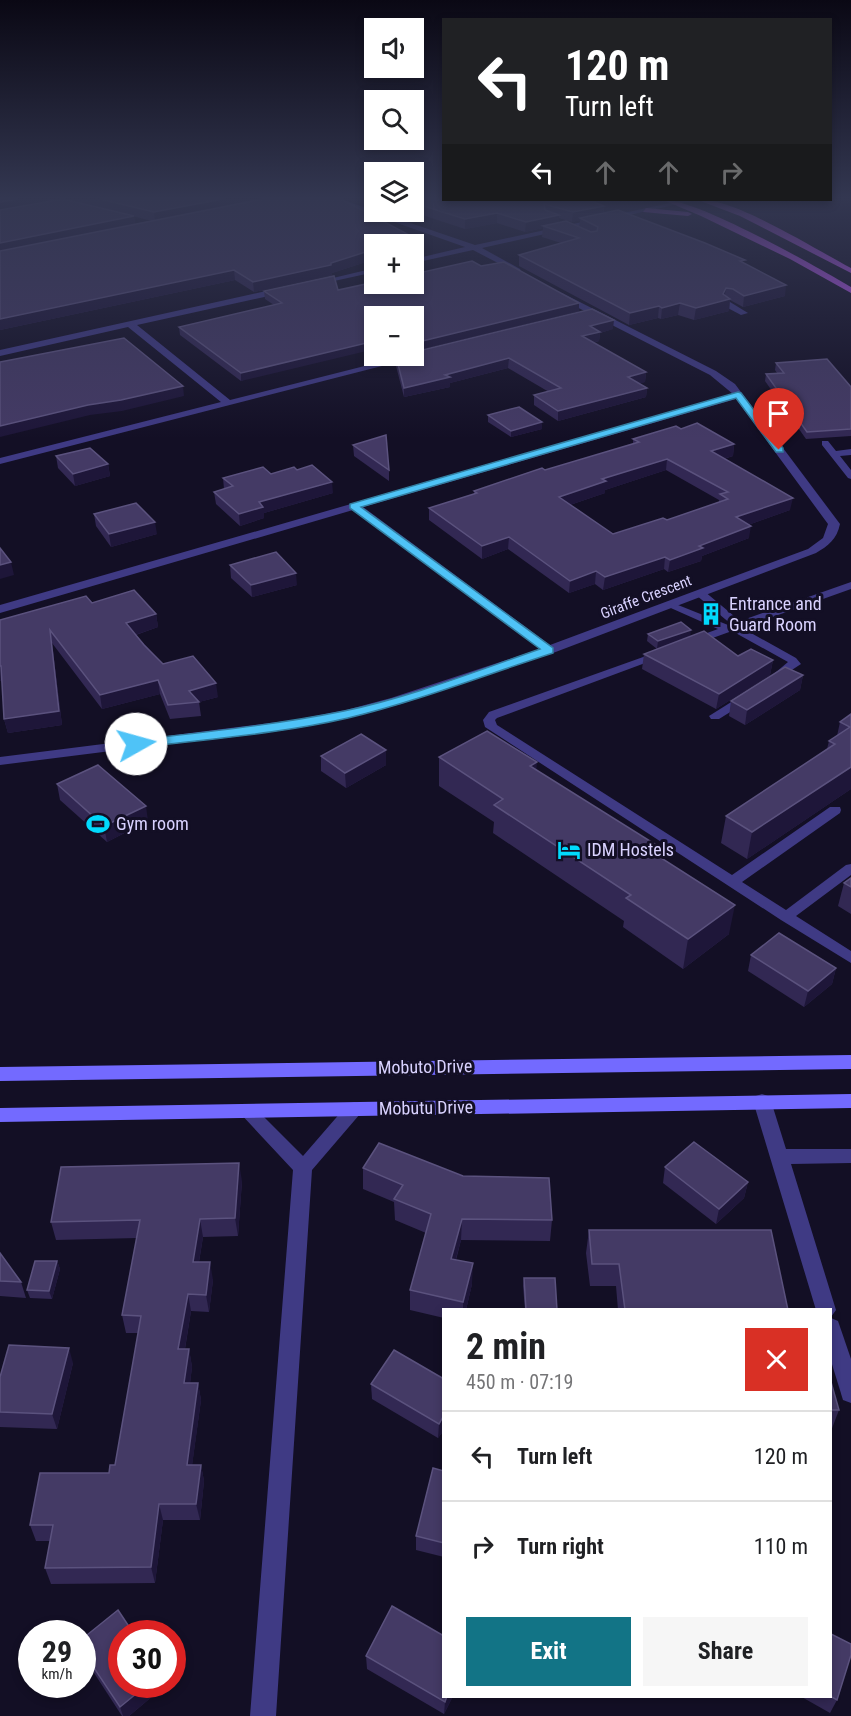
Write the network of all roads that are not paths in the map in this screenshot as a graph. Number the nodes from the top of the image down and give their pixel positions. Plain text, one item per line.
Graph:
1 (335, 279) edge
2 (832, 279) edge
3 (305, 286) edge
4 (293, 288) edge
5 (851, 290) edge
6 (554, 291) edge
7 (727, 304) edge
8 (744, 313) dead end
9 (130, 324) junction
10 (0, 353) edge
11 (375, 366) edge
12 (738, 395) junction
13 (226, 402) junction
14 (825, 443) dead end
15 (851, 452) edge
16 (834, 454) junction
17 (0, 460) edge
18 (851, 476) edge
19 (354, 506) junction
20 (851, 585) edge
21 (700, 593) junction
22 (669, 605) junction
23 (0, 609) edge
24 (733, 627) junction
25 (549, 650) junction
26 (715, 716) dead end
27 (0, 761) edge
28 (836, 810) dead end
29 (851, 868) edge
30 (732, 882) junction
31 (786, 917) junction
32 (851, 958) edge
33 (851, 1062) edge
34 (0, 1074) edge
35 (762, 1101) junction
36 (851, 1101) edge
37 (354, 1109) junction
38 (247, 1111) junction
39 (0, 1115) edge
40 (851, 1156) edge
41 (779, 1157) junction
42 (303, 1168) junction
43 (825, 1308) edge
44 (832, 1330) edge
45 (851, 1393) edge
46 (263, 1716) edge

1 - 3 street
2 - 5 main road
4 - 9 street
6 - 12 street, Giraffe Crescent
7 - 8 lane
9 - 10 street
9 - 13 street
11 - 13 street
12 - 19 street
12 - 21 street, Giraffe Crescent
13 - 17 street
14 - 16 lane
15 - 16 lane
16 - 18 lane
19 - 23 street
19 - 25 street
20 - 24 lane
21 - 22 street, Giraffe Crescent
21 - 24 lane
22 - 24 lane
22 - 25 street, Giraffe Crescent
24 - 26 lane
24 - 30 lane
25 - 27 street, Giraffe Crescent
28 - 30 lane
29 - 31 lane
30 - 31 lane
31 - 32 lane
33 - 34 main road, Mobuto Drive
35 - 36 main road, Mobutu Drive
35 - 37 main road, Mobutu Drive
35 - 41 street
37 - 38 main road, Mobutu Drive
37 - 42 street
38 - 39 main road, Mobutu Drive
38 - 42 street
40 - 41 street
41 - 43 street
42 - 46 street
44 - 45 street

